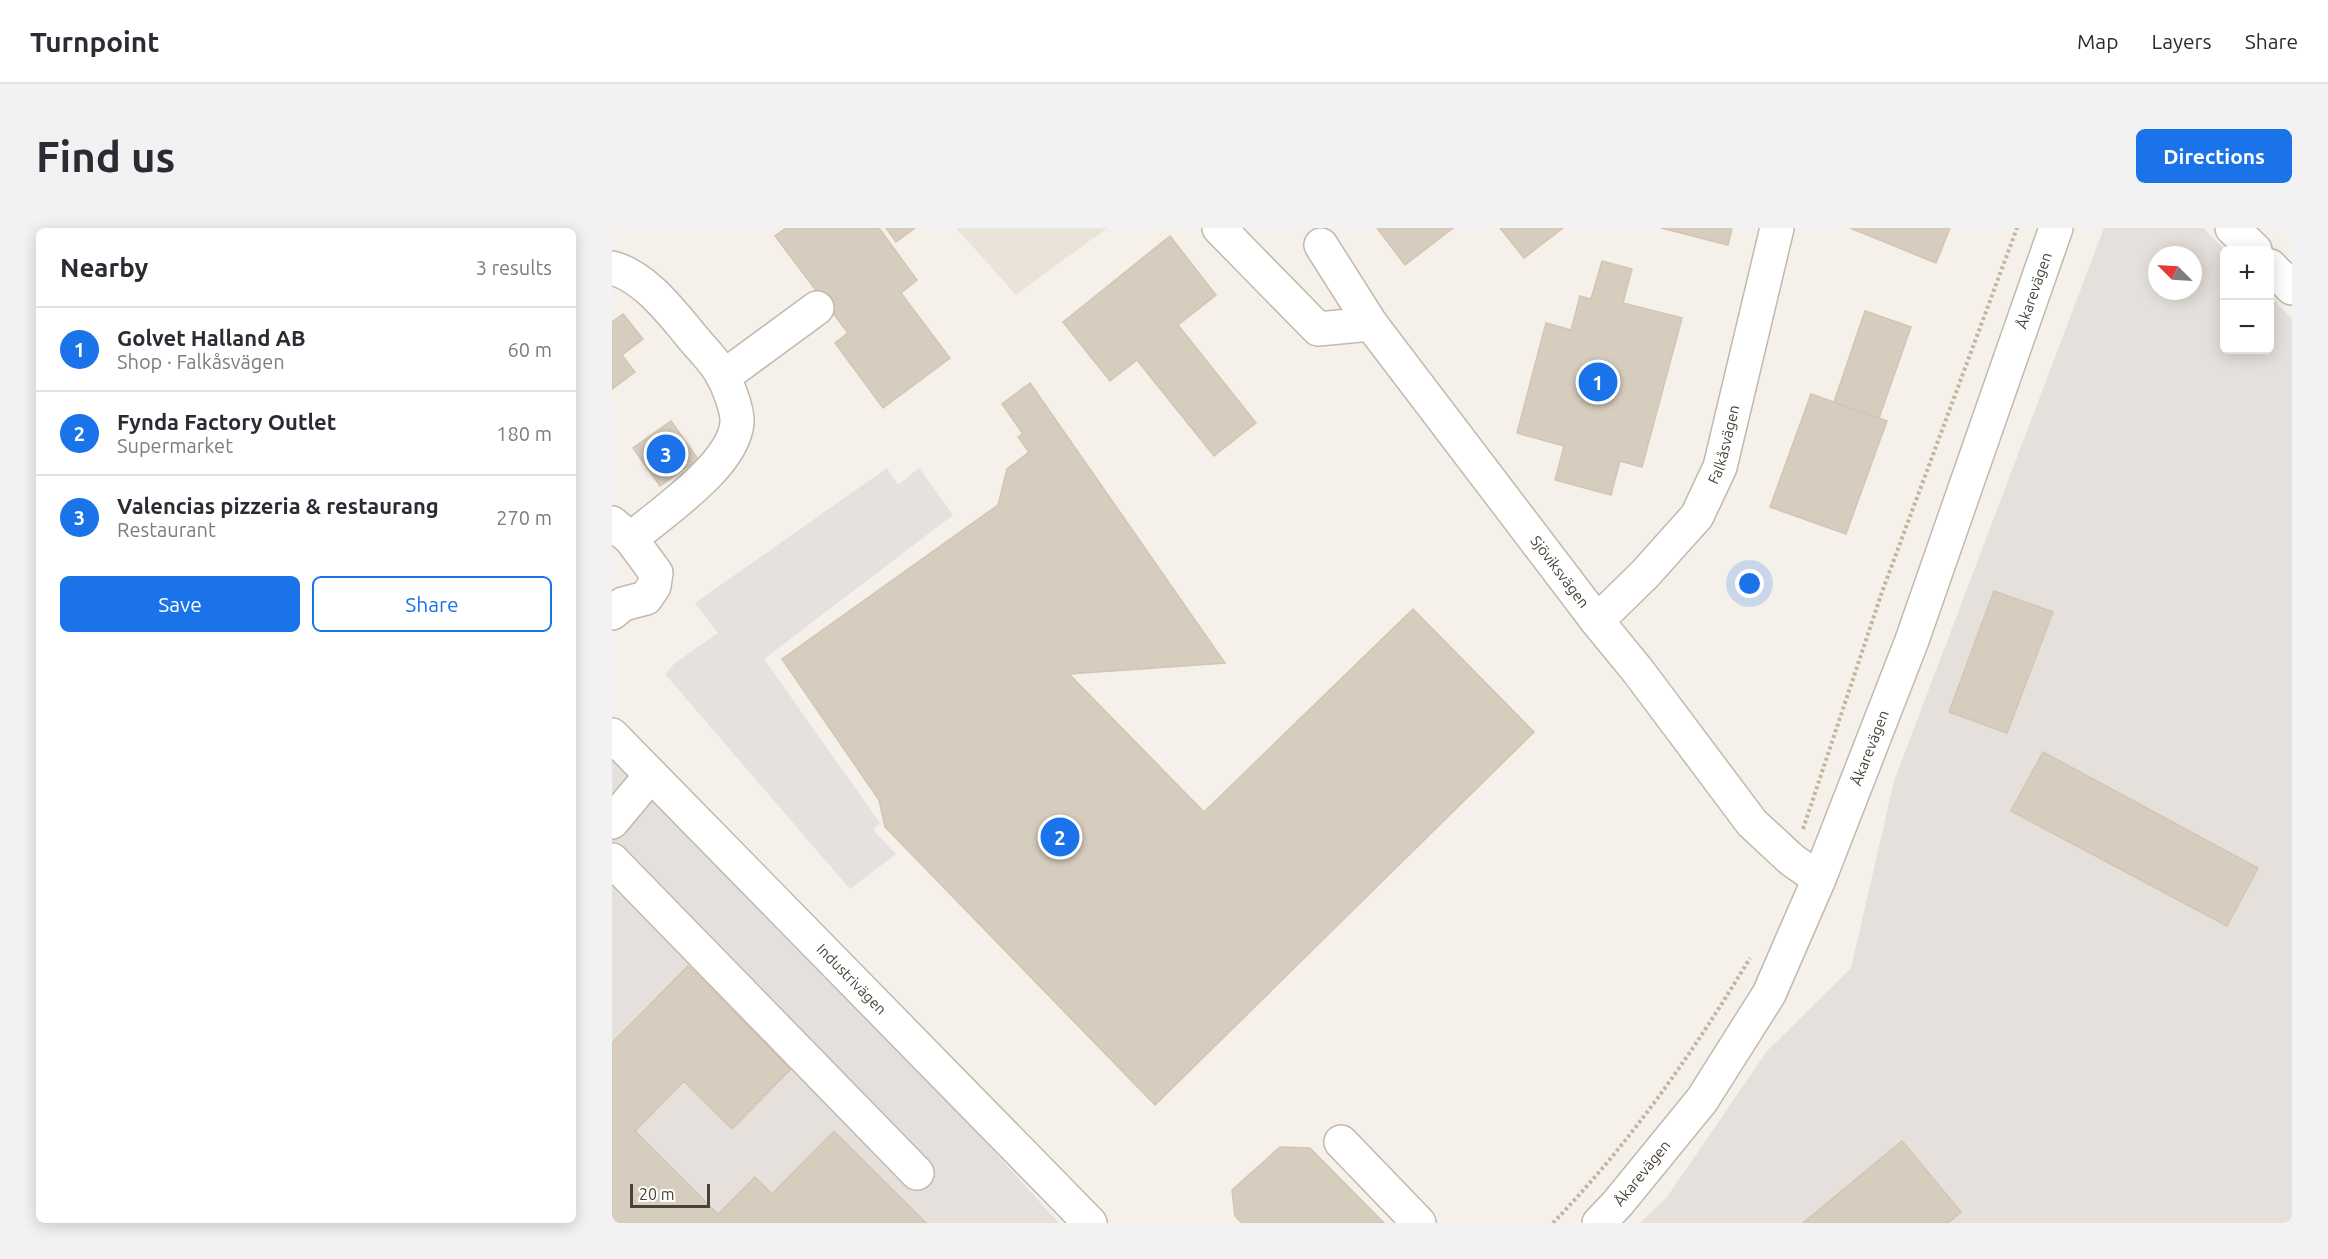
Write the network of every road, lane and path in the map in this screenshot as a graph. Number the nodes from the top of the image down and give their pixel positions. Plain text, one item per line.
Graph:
1 (1219, 228) edge
2 (1777, 228) edge
3 (2017, 228) edge
4 (2056, 228) edge
5 (2232, 228) edge
6 (1321, 245) dead end
7 (2250, 246) edge
8 (612, 268) edge
9 (2274, 270) edge
10 (2292, 288) edge
11 (817, 309) dead end
12 (1371, 324) junction
13 (723, 377) junction
14 (621, 531) edge
15 (616, 604) edge
16 (1597, 621) junction
17 (612, 735) edge
18 (651, 775) junction
19 (612, 822) edge
20 (612, 860) edge
21 (1792, 860) junction
22 (1820, 879) junction
23 (1754, 948) dead end
24 (1341, 1142) dead end
25 (917, 1173) dead end
26 (1618, 1216) edge
27 (1090, 1223) edge
28 (1419, 1223) edge
29 (1553, 1223) edge

1 - 12 street
2 - 16 street, Falkåsvägen
3 - 21 path
4 - 22 street, Åkarevägen
5 - 7 street
6 - 12 street, Sjöviksvägen
8 - 13 street
9 - 10 street
11 - 13 street
12 - 16 street, Sjöviksvägen
13 - 14 street
14 - 15 street
16 - 21 street, Sjöviksvägen
17 - 18 street, Industrivägen
18 - 19 street
18 - 27 street, Industrivägen
20 - 25 street
21 - 22 street, Sjöviksvägen
22 - 26 street, Åkarevägen
23 - 29 path
24 - 28 street

